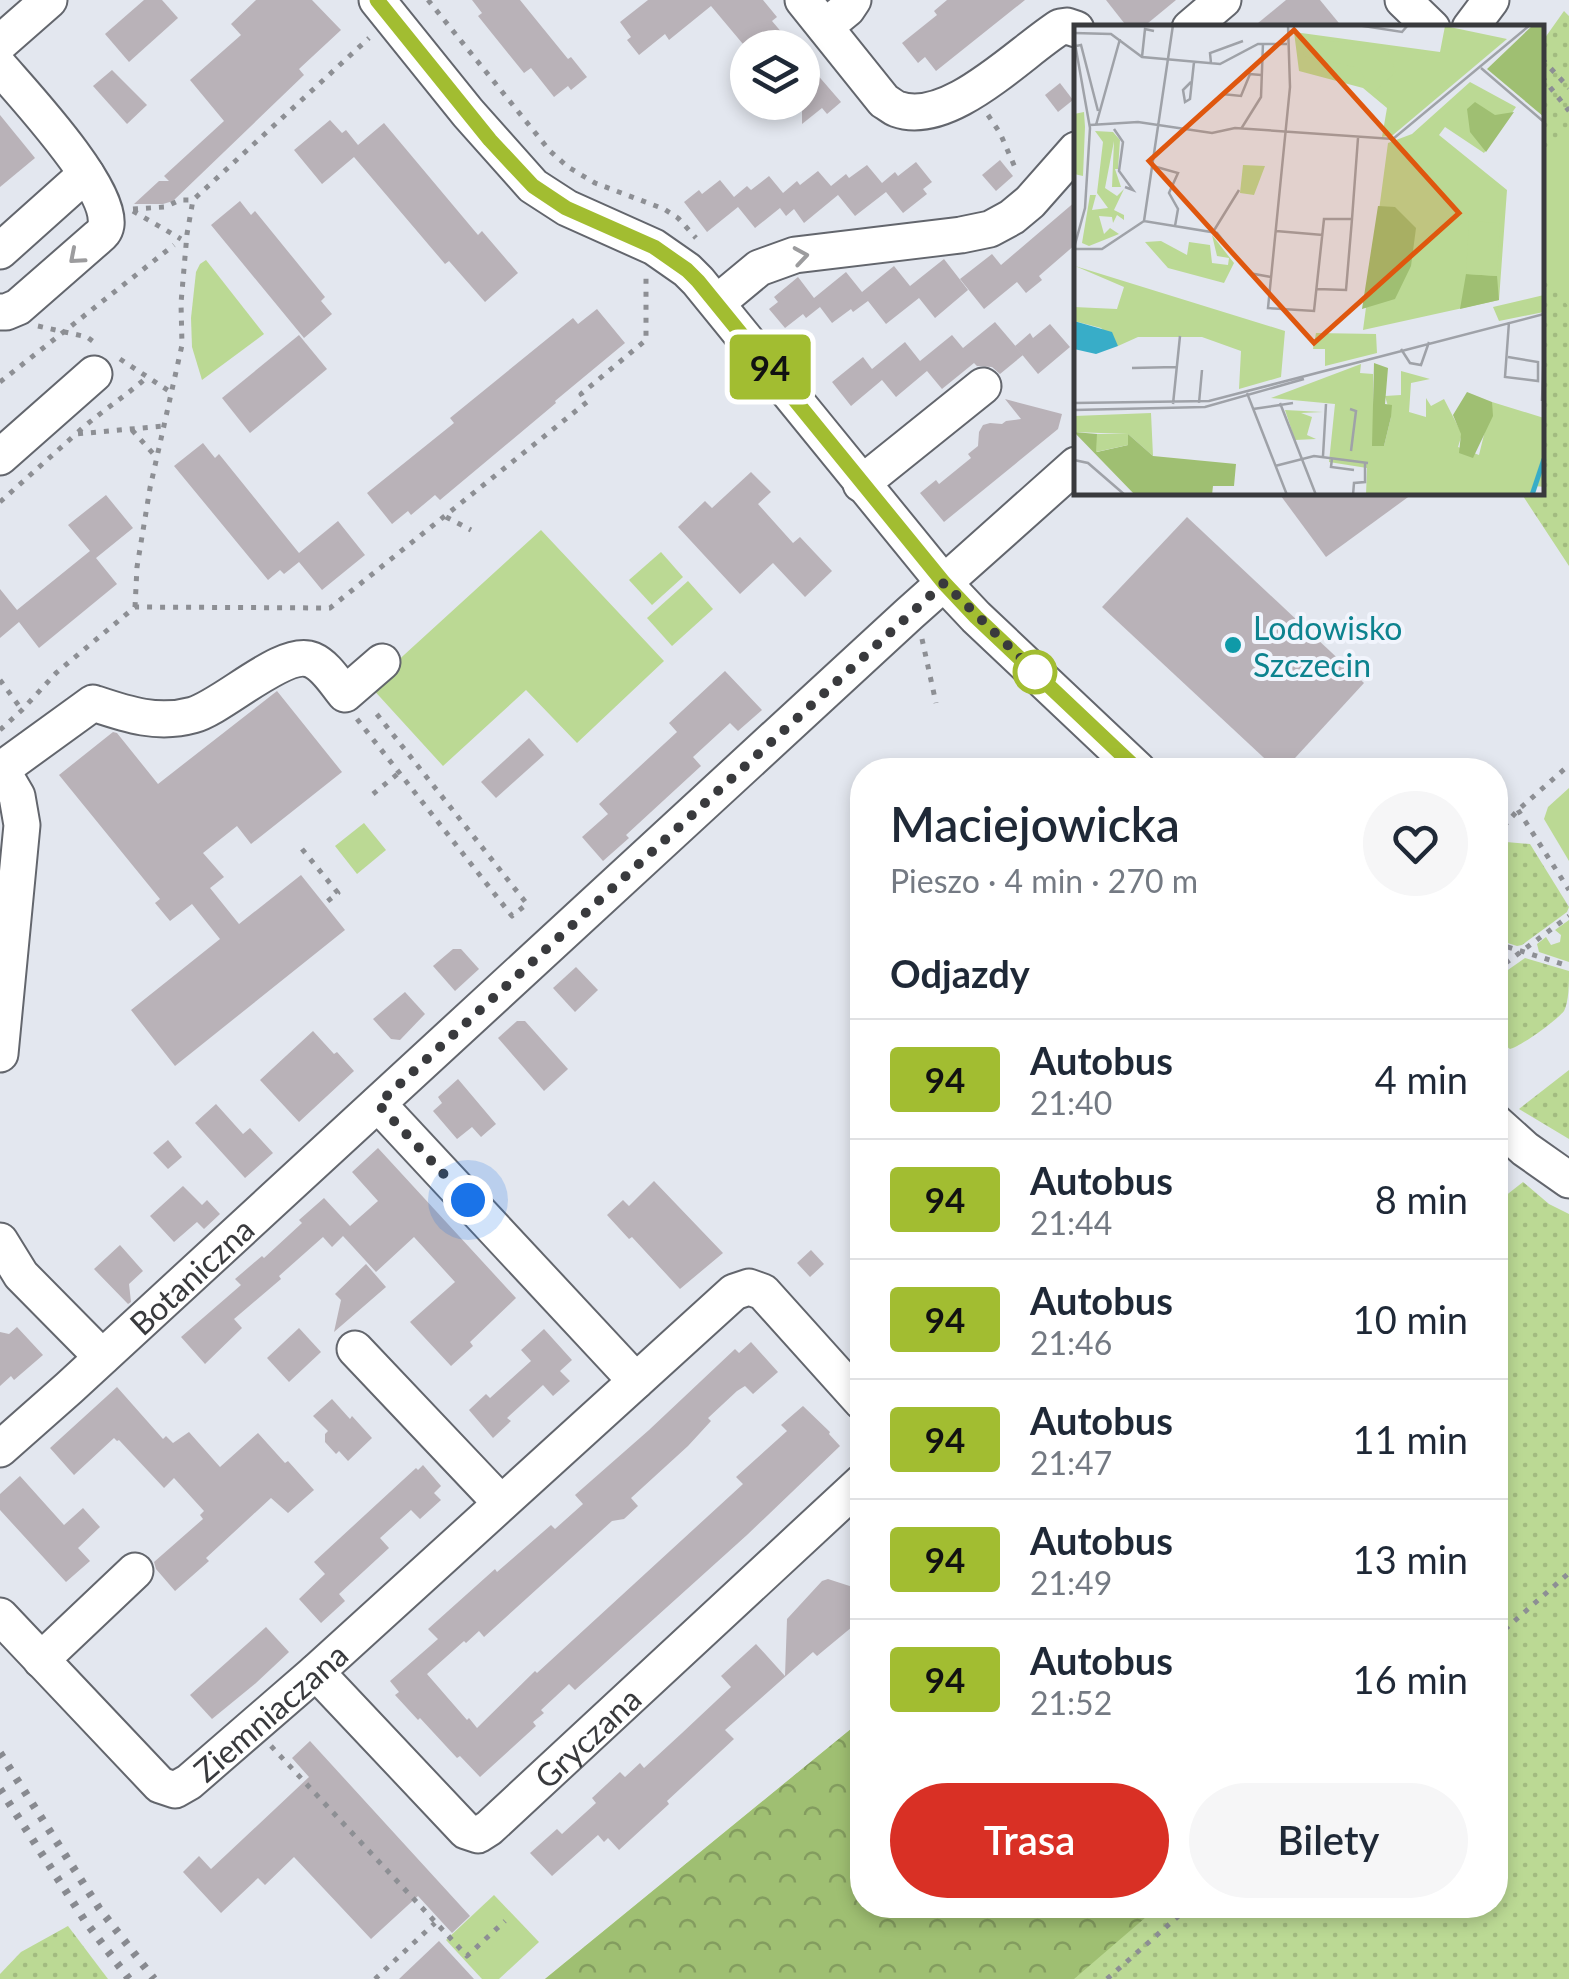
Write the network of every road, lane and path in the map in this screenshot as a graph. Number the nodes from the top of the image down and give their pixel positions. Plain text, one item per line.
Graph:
1 (50, 0) edge
2 (428, 0) edge
3 (853, 0) edge
4 (1222, 0) edge
5 (1402, 0) edge
6 (1491, 0) edge
7 (814, 14) edge
8 (378, 15) edge
9 (1193, 25) edge
10 (1429, 25) edge
11 (1472, 25) edge
12 (1074, 29) edge
13 (0, 44) edge
14 (1544, 62) edge
15 (0, 67) edge
16 (1544, 80) edge
17 (1569, 88) edge
18 (1569, 111) edge
19 (1074, 152) edge
20 (86, 174) junction
21 (193, 200) junction
22 (181, 239) dead end
23 (174, 245) dead end
24 (704, 248) dead end
25 (0, 251) edge
26 (646, 265) dead end
27 (718, 302) junction
28 (0, 312) edge
29 (94, 374) dead end
30 (147, 376) dead end
31 (0, 382) edge
32 (983, 386) dead end
33 (164, 426) junction
34 (131, 429) junction
35 (76, 434) junction
36 (0, 457) edge
37 (156, 458) junction
38 (1074, 468) edge
39 (861, 484) junction
40 (0, 502) edge
41 (446, 517) junction
42 (470, 530) dead end
43 (944, 583) junction
44 (134, 607) junction
45 (919, 625) dead end
46 (382, 662) dead end
47 (0, 680) edge
48 (349, 690) junction
49 (936, 703) dead end
50 (22, 710) junction
51 (0, 730) edge
52 (1125, 758) edge
53 (1569, 764) edge
54 (1, 768) edge
55 (400, 772) junction
56 (373, 794) dead end
57 (1518, 810) junction
58 (1508, 821) edge
59 (302, 849) dead end
60 (1569, 890) edge
61 (324, 904) dead end
62 (1569, 916) edge
63 (1508, 946) edge
64 (1522, 951) junction
65 (1508, 961) edge
66 (1569, 966) edge
67 (0, 1054) edge
68 (378, 1104) junction
69 (1508, 1134) edge
70 (1569, 1180) edge
71 (0, 1241) edge
72 (356, 1350) dead end
73 (102, 1358) junction
74 (636, 1381) junction
75 (850, 1388) edge
76 (0, 1448) edge
77 (850, 1493) edge
78 (501, 1503) junction
79 (135, 1571) dead end
80 (1569, 1573) edge
81 (0, 1616) edge
82 (1508, 1627) edge
83 (41, 1660) junction
84 (316, 1672) junction
85 (265, 1739) dead end
86 (1176, 1918) edge
87 (505, 1921) dead end
88 (435, 1922) junction
89 (375, 1979) edge
90 (1107, 1979) edge

1 - 13 street
2 - 24 path
3 - 7 street
4 - 9 street
5 - 10 street
6 - 11 street
7 - 12 street
8 - 21 path
8 - 27 street
14 - 17 path
15 - 20 street
16 - 18 path
27 -> 19 street
20 - 25 street
20 -> 28 street
21 - 22 path
21 - 33 path
23 - 31 path
26 - 41 path
27 - 39 street
29 - 36 street
30 - 35 path
32 - 39 street
33 - 34 path
33 - 37 path
34 - 35 path
34 - 37 path
35 - 40 path
37 - 44 path
38 - 43 street, Botaniczna
39 - 43 street
41 - 42 path
41 - 44 path
43 - 52 street
43 - 68 street, Botaniczna
44 - 50 path
45 - 49 path
46 - 48 street
47 - 50 path
48 - 54 street
48 - 55 path
48 - 55 path
50 - 51 path
53 - 57 path
54 - 67 street
55 - 56 path
57 - 58 path
57 - 60 path
59 - 61 path
62 - 64 path
63 - 64 path
64 - 65 path
64 - 66 path
68 - 73 street, Botaniczna
68 - 74 street
69 - 70 street
71 - 73 street
72 - 78 street
73 - 76 street, Botaniczna
74 - 75 street, Ziemniaczana
74 - 78 street, Ziemniaczana
77 - 84 street, Gryczana
78 - 84 street, Ziemniaczana
79 - 83 street
80 - 82 path
81 - 83 street, Ziemniaczana
83 - 84 street, Ziemniaczana
85 - 88 path
86 - 90 path
87 - 88 path
88 - 89 path

